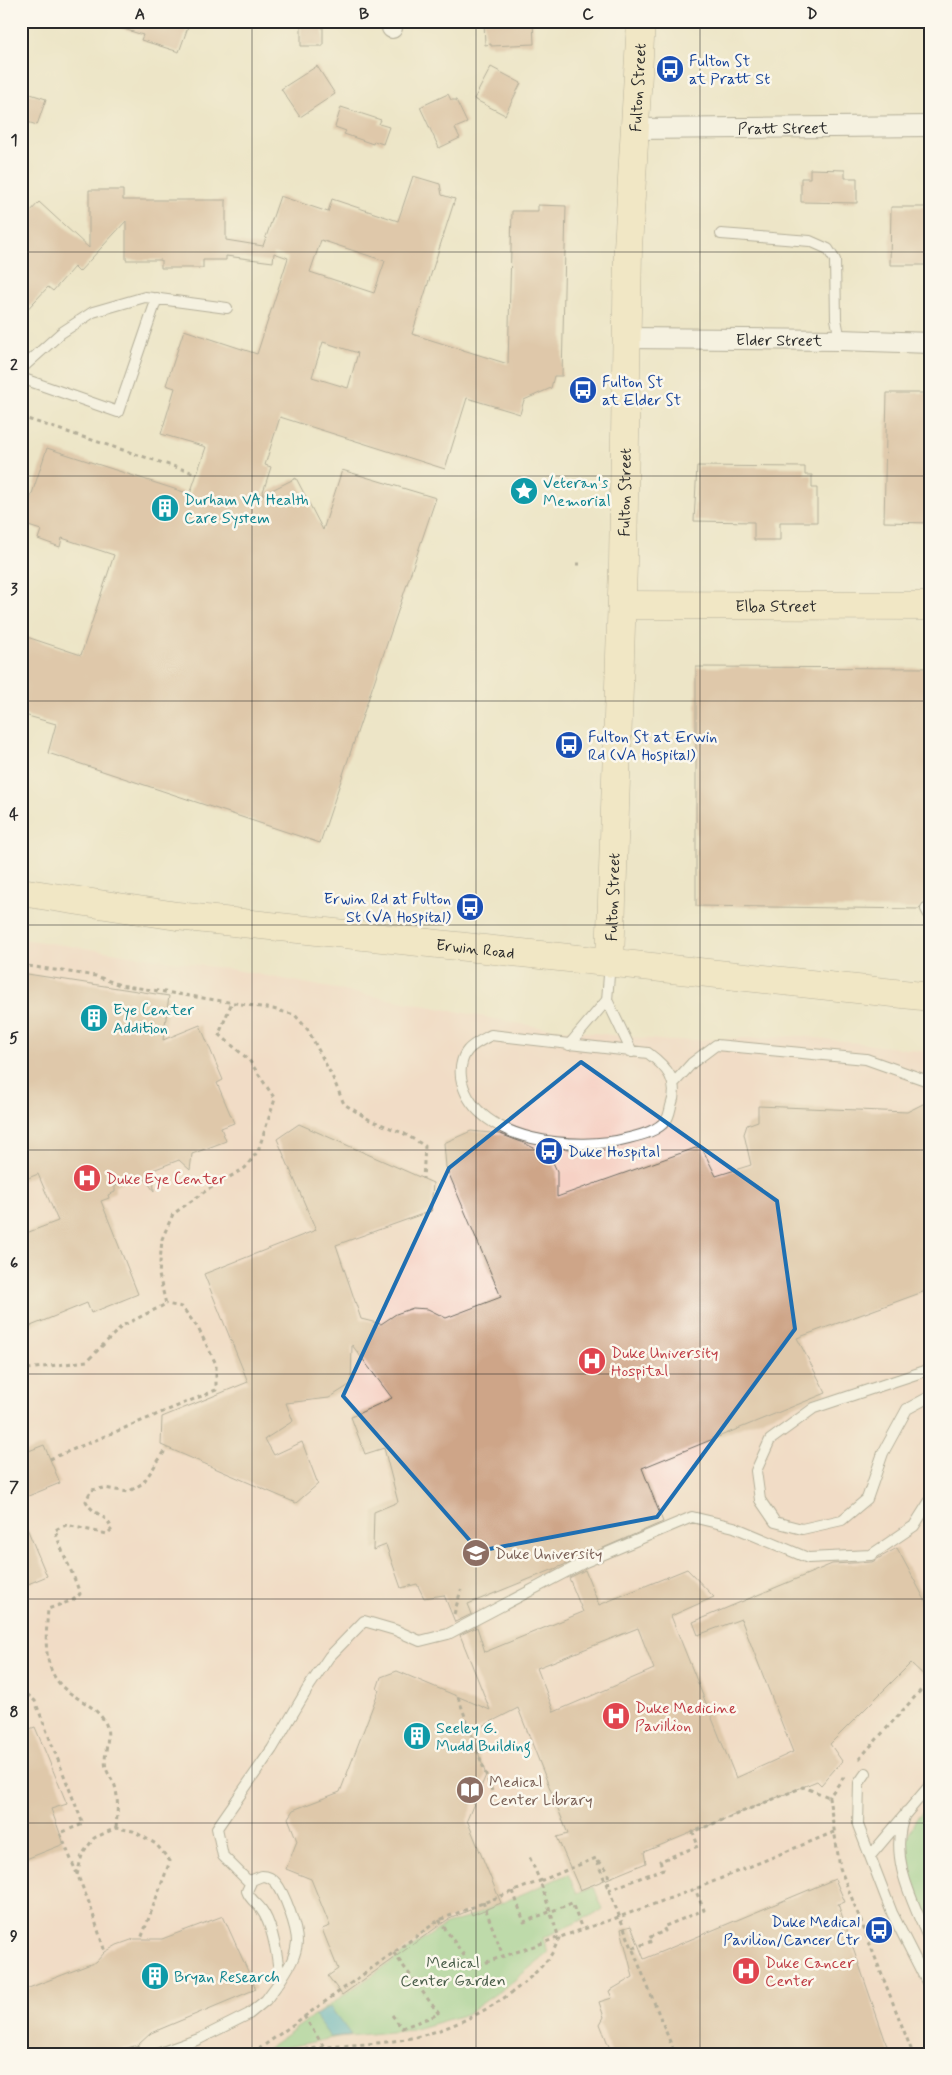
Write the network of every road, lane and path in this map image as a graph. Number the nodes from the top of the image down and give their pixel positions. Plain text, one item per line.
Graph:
1 (641, 21) edge
2 (931, 126) edge
3 (634, 129) junction
4 (721, 234) dead end
5 (157, 298) junction
6 (227, 308) dead end
7 (627, 338) junction
8 (840, 340) junction
9 (931, 343) edge
10 (21, 369) edge
11 (21, 378) edge
12 (21, 417) edge
13 (197, 474) dead end
14 (622, 605) junction
15 (931, 606) edge
16 (21, 892) edge
17 (610, 962) junction
18 (21, 965) edge
19 (931, 997) edge
20 (607, 1000) junction
21 (232, 1002) junction
22 (569, 1045) junction
23 (632, 1052) junction
24 (931, 1082) edge
25 (674, 1083) junction
26 (423, 1179) dead end
27 (166, 1304) junction
28 (21, 1364) edge
29 (931, 1369) edge
30 (931, 1396) edge
31 (167, 1448) dead end
32 (50, 1459) dead end
33 (931, 1500) edge
34 (21, 1690) edge
35 (458, 1697) dead end
36 (866, 1774) dead end
37 (931, 1784) edge
38 (829, 1796) dead end
39 (497, 1805) dead end
40 (906, 1812) junction
41 (116, 1828) junction
42 (834, 1832) dead end
43 (528, 1854) dead end
44 (870, 1856) junction
45 (596, 1858) junction
46 (77, 1875) junction
47 (540, 1881) junction
48 (250, 1882) junction
49 (695, 1889) junction
50 (609, 1890) junction
51 (513, 1891) junction
52 (483, 1902) junction
53 (550, 1911) junction
54 (619, 1917) junction
55 (439, 1920) junction
56 (582, 1929) junction
57 (558, 1938) junction
58 (141, 1939) dead end
59 (931, 1944) edge
60 (633, 1948) junction
61 (105, 1952) dead end
62 (393, 1952) junction
63 (503, 1956) junction
64 (280, 1981) junction
65 (931, 1990) edge
66 (392, 2015) dead end
67 (304, 2016) junction
68 (138, 2045) dead end
69 (324, 2047) junction
70 (140, 2054) edge
71 (157, 2054) edge
72 (252, 2054) edge
73 (281, 2054) edge
74 (675, 2054) edge

1 - 3 main road, Fulton Street
2 - 3 street, Pratt Street
3 - 7 main road, Fulton Street
4 - 8 lane
5 - 6 lane
5 - 10 lane
5 - 11 lane
7 - 8 street, Elder Street
7 - 14 main road, Fulton Street
8 - 9 street, Elder Street
12 - 13 path
14 - 15 main road, Elba Street
14 - 17 main road, Fulton Street
16 - 17 main road, Erwin Road
17 - 19 main road, Erwin Road
17 - 20 lane
18 - 21 path
20 - 22 lane
20 - 23 lane
21 - 26 path
21 - 27 path
22 - 23 lane
22 - 25 lane
23 - 25 lane
24 - 25 lane
27 - 28 path
27 - 32 path
29 - 30 lane
31 - 41 path
33 - 48 lane
34 - 46 path
35 - 39 path
36 - 44 lane
37 - 40 lane
38 - 50 path
40 - 44 lane
40 - 59 lane
41 - 46 path
41 - 58 path
42 - 49 path
43 - 47 path
44 - 65 lane
45 - 47 path
45 - 50 path
45 - 50 path
46 - 61 path
47 - 51 path
47 - 53 path
48 - 64 lane
48 - 64 lane
49 - 54 path
49 - 60 path
50 - 54 path
51 - 52 path
51 - 53 path
52 - 55 path
52 - 63 path
53 - 56 path
53 - 57 path
54 - 56 path
54 - 60 path
55 - 62 path
55 - 63 path
56 - 57 path
57 - 63 path
57 - 69 path
60 - 74 path
62 - 66 path
62 - 67 path
64 - 71 lane
67 - 69 path
67 - 72 path
68 - 70 path
69 - 73 path

